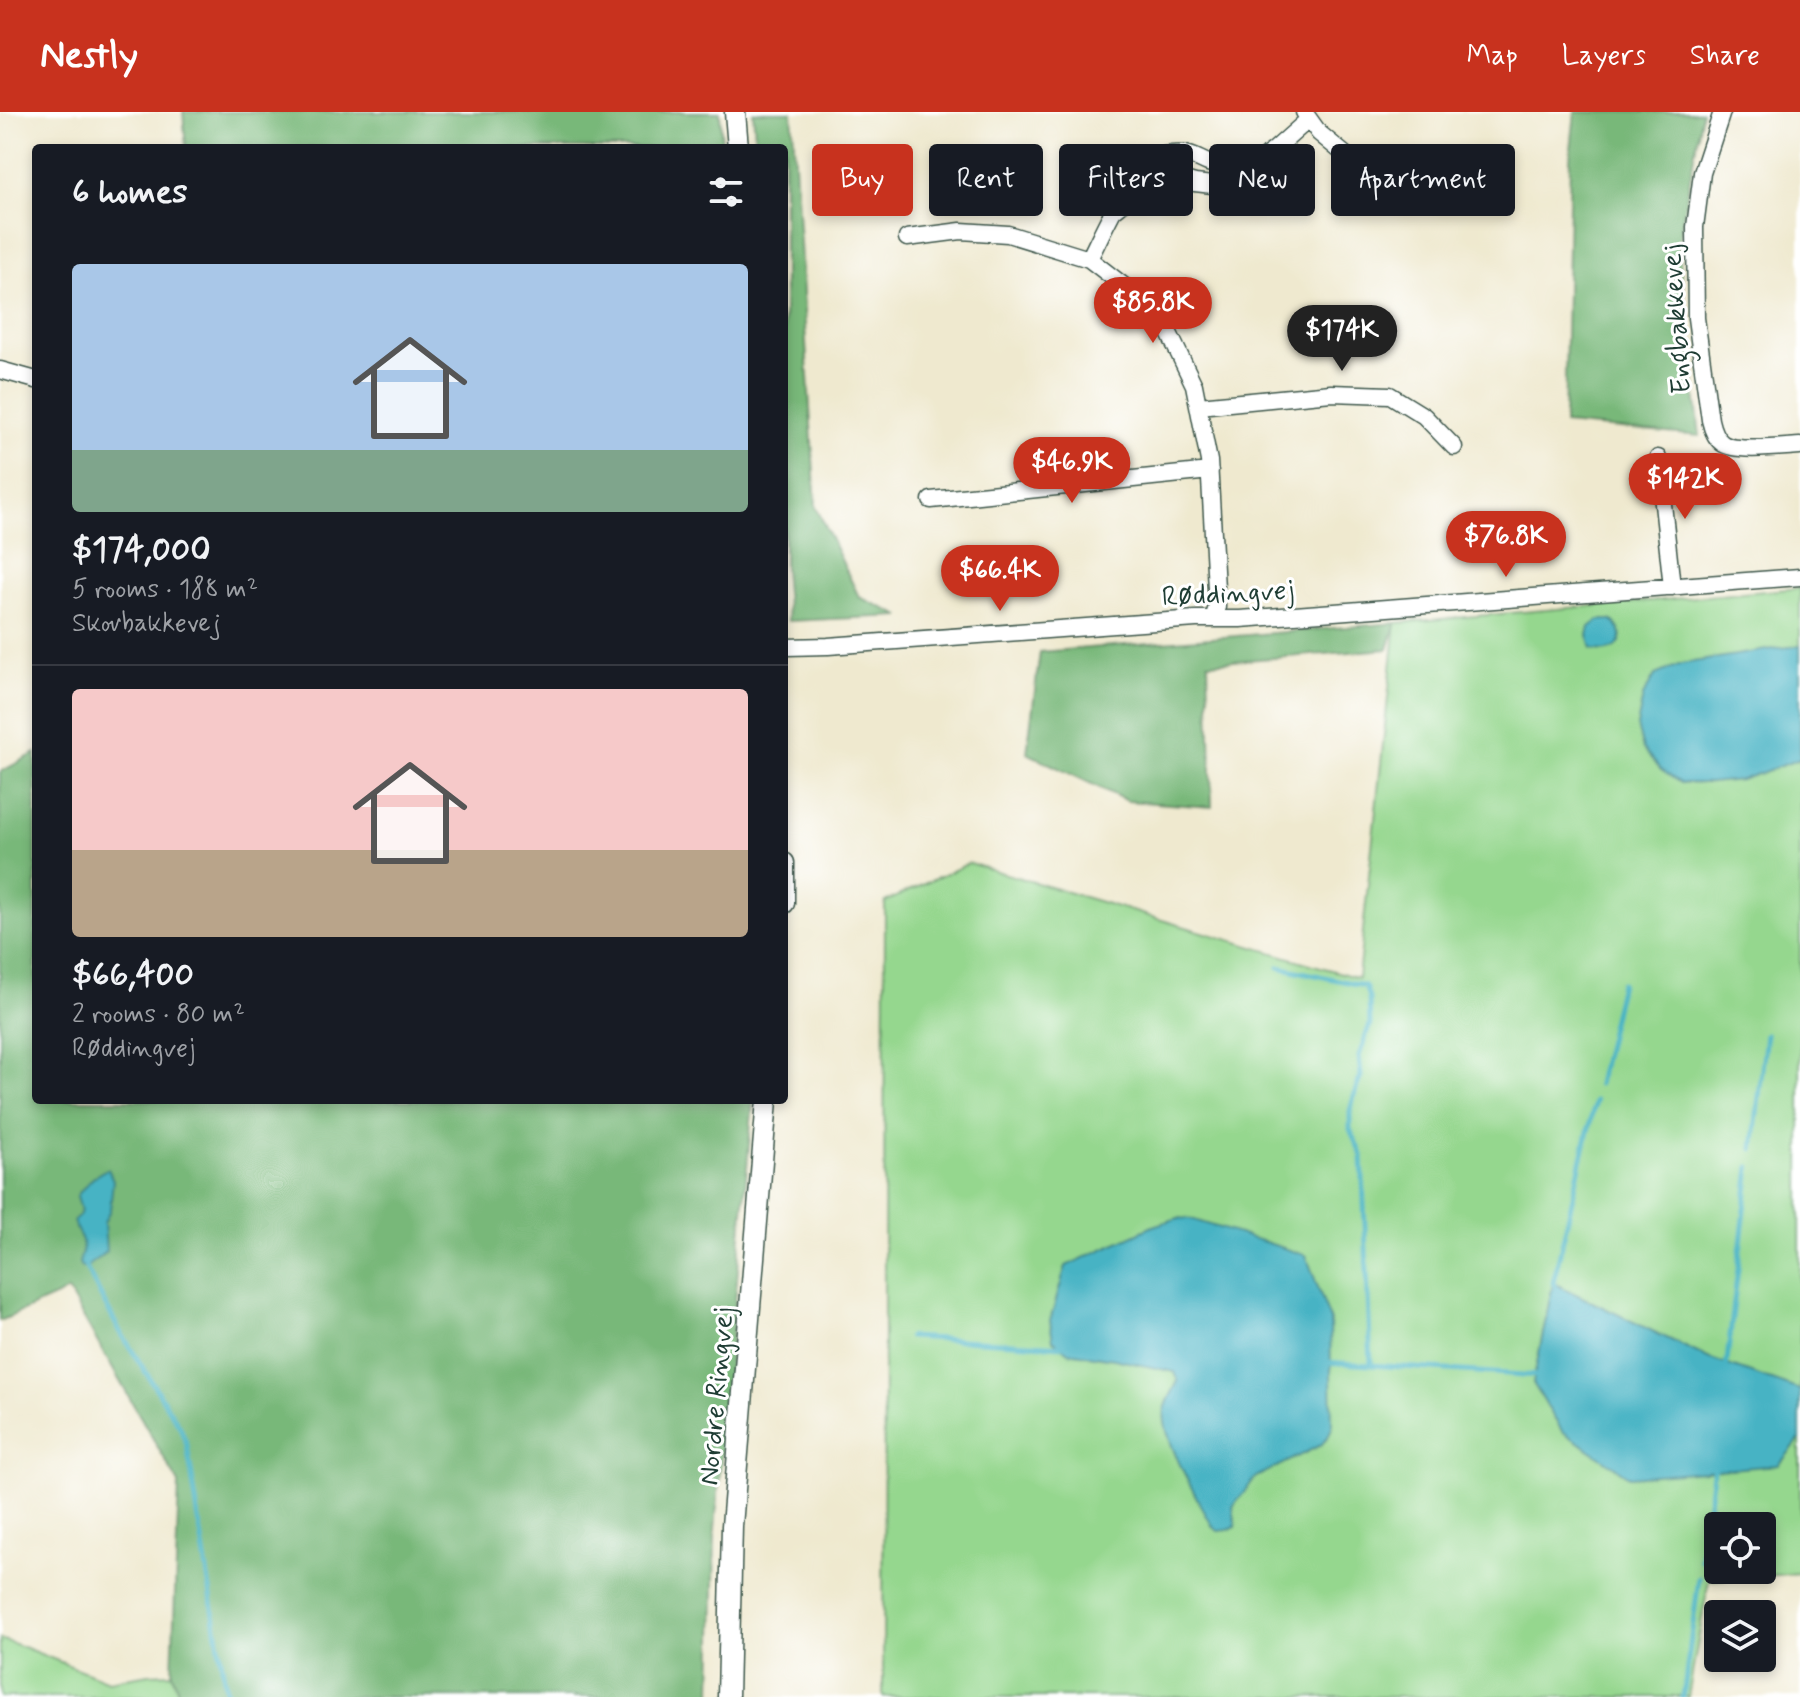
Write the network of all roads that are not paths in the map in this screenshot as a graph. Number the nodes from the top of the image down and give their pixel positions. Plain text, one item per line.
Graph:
1 (735, 112) edge
2 (1722, 112) edge
3 (1307, 115) edge
4 (738, 144) edge
5 (1280, 144) edge
6 (1332, 144) edge
7 (1111, 216) edge
8 (907, 238) dead end
9 (1089, 259) junction
10 (0, 370) edge
11 (32, 379) edge
12 (1199, 406) junction
13 (1800, 446) edge
14 (1454, 447) dead end
15 (1658, 458) dead end
16 (1210, 471) junction
17 (931, 500) dead end
18 (1800, 577) edge
19 (1672, 587) junction
20 (1213, 619) junction
21 (788, 647) edge
22 (767, 1104) edge
23 (728, 1697) edge

1 - 4 main road
2 - 13 street, Engbakkevej
3 - 5 street
3 - 6 street
7 - 9 street
8 - 9 street
9 - 12 street
10 - 11 street
12 - 14 street
12 - 16 street
15 - 19 street
16 - 17 street
16 - 20 street
18 - 19 street, Røddingvej
19 - 20 street, Røddingvej
20 - 21 street, Røddingvej
22 - 23 main road, Nordre Ringvej

